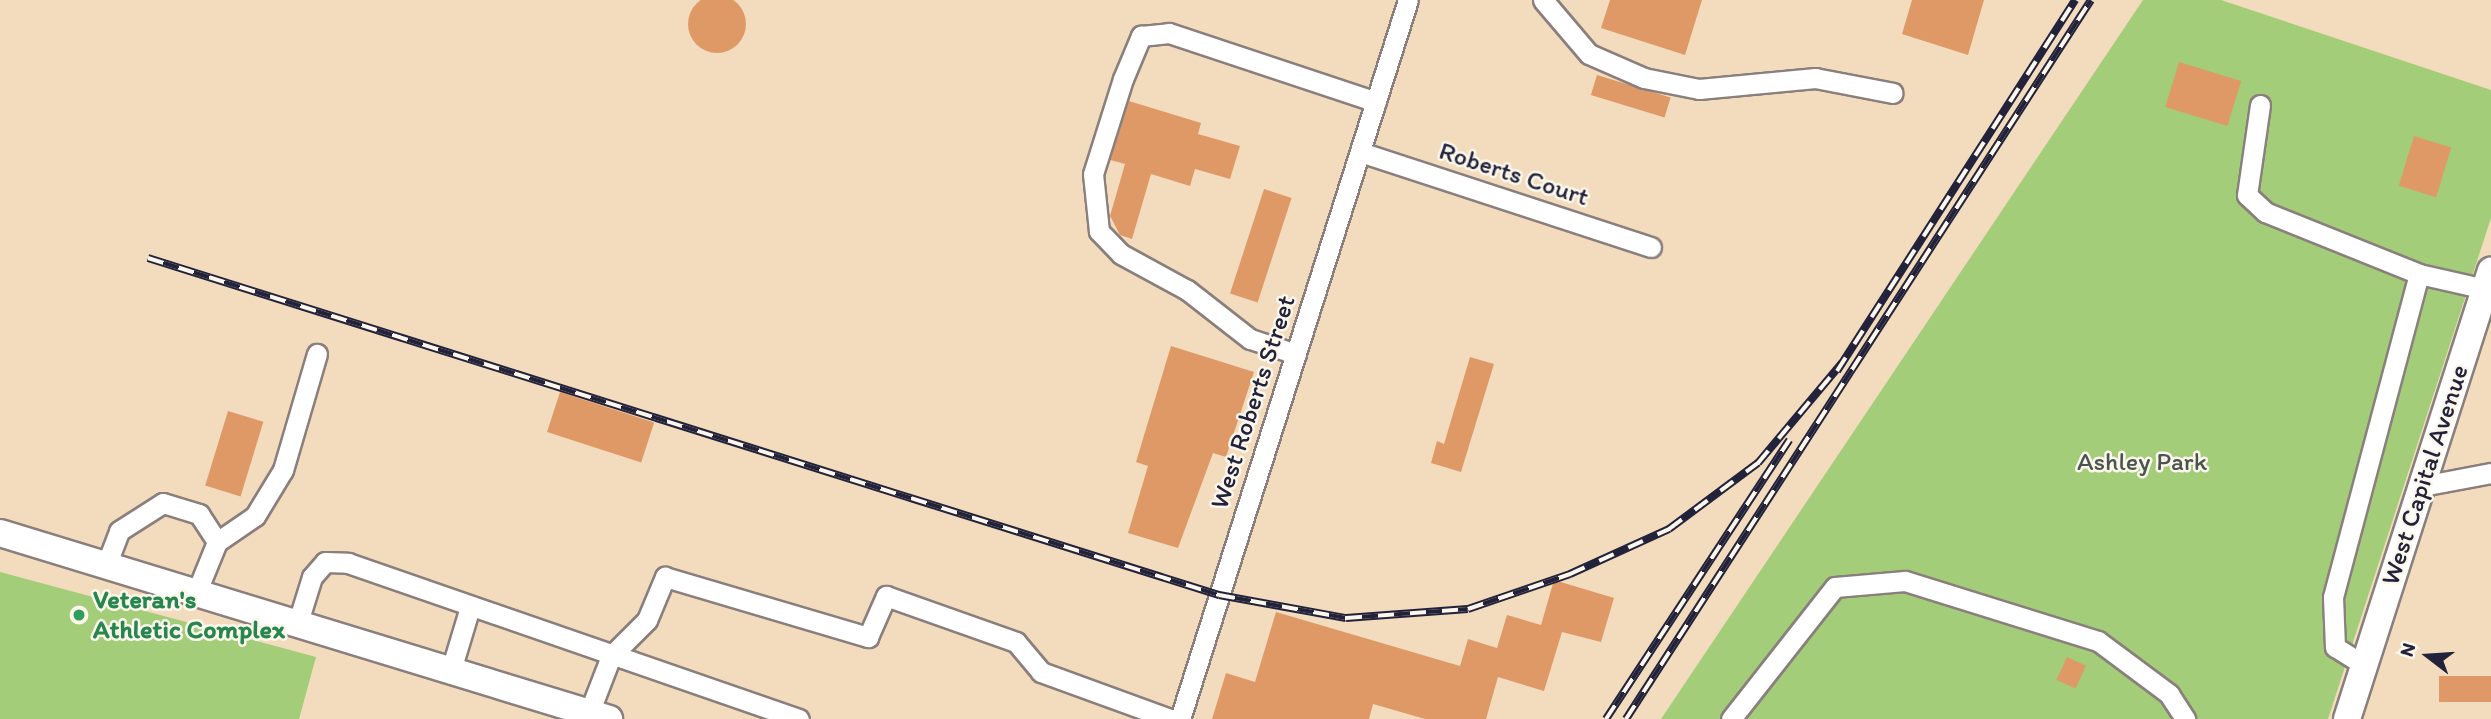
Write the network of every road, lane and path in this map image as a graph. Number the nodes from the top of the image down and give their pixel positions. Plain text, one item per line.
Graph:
1 (1408, 0) edge
2 (1543, 0) edge
3 (1893, 93) dead end
4 (1376, 102) junction
5 (2260, 105) dead end
6 (1360, 152) junction
7 (1651, 247) dead end
8 (2419, 274) junction
9 (2488, 280) edge
10 (317, 354) dead end
11 (1296, 354) junction
12 (2491, 473) edge
13 (2422, 486) junction
14 (0, 533) edge
15 (217, 542) junction
16 (107, 563) junction
17 (197, 591) junction
18 (470, 607) junction
19 (298, 622) junction
20 (611, 656) junction
21 (2364, 665) junction
22 (451, 670) junction
23 (599, 716) edge
24 (799, 719) edge
25 (1170, 719) edge
26 (1180, 719) edge
27 (1731, 719) edge
28 (2185, 719) edge
29 (2347, 719) edge

1 - 4 street, West Roberts Street
2 - 3 street
4 - 6 street, West Roberts Street
4 - 11 street
5 - 8 street
6 - 7 street, Roberts Court
6 - 11 street, West Roberts Street
8 - 9 street
8 - 21 street
9 - 13 main road, West Capital Avenue
10 - 15 street
11 - 26 street, West Roberts Street
12 - 13 street
13 - 21 main road, West Capital Avenue
14 - 16 main road
15 - 16 street
15 - 17 street
16 - 17 main road
17 - 19 main road
18 - 19 street
18 - 20 street
18 - 22 street
19 - 22 main road
20 - 23 street
20 - 24 street
20 - 25 street
21 - 29 main road, West Capital Avenue
22 - 23 main road
27 - 28 street

